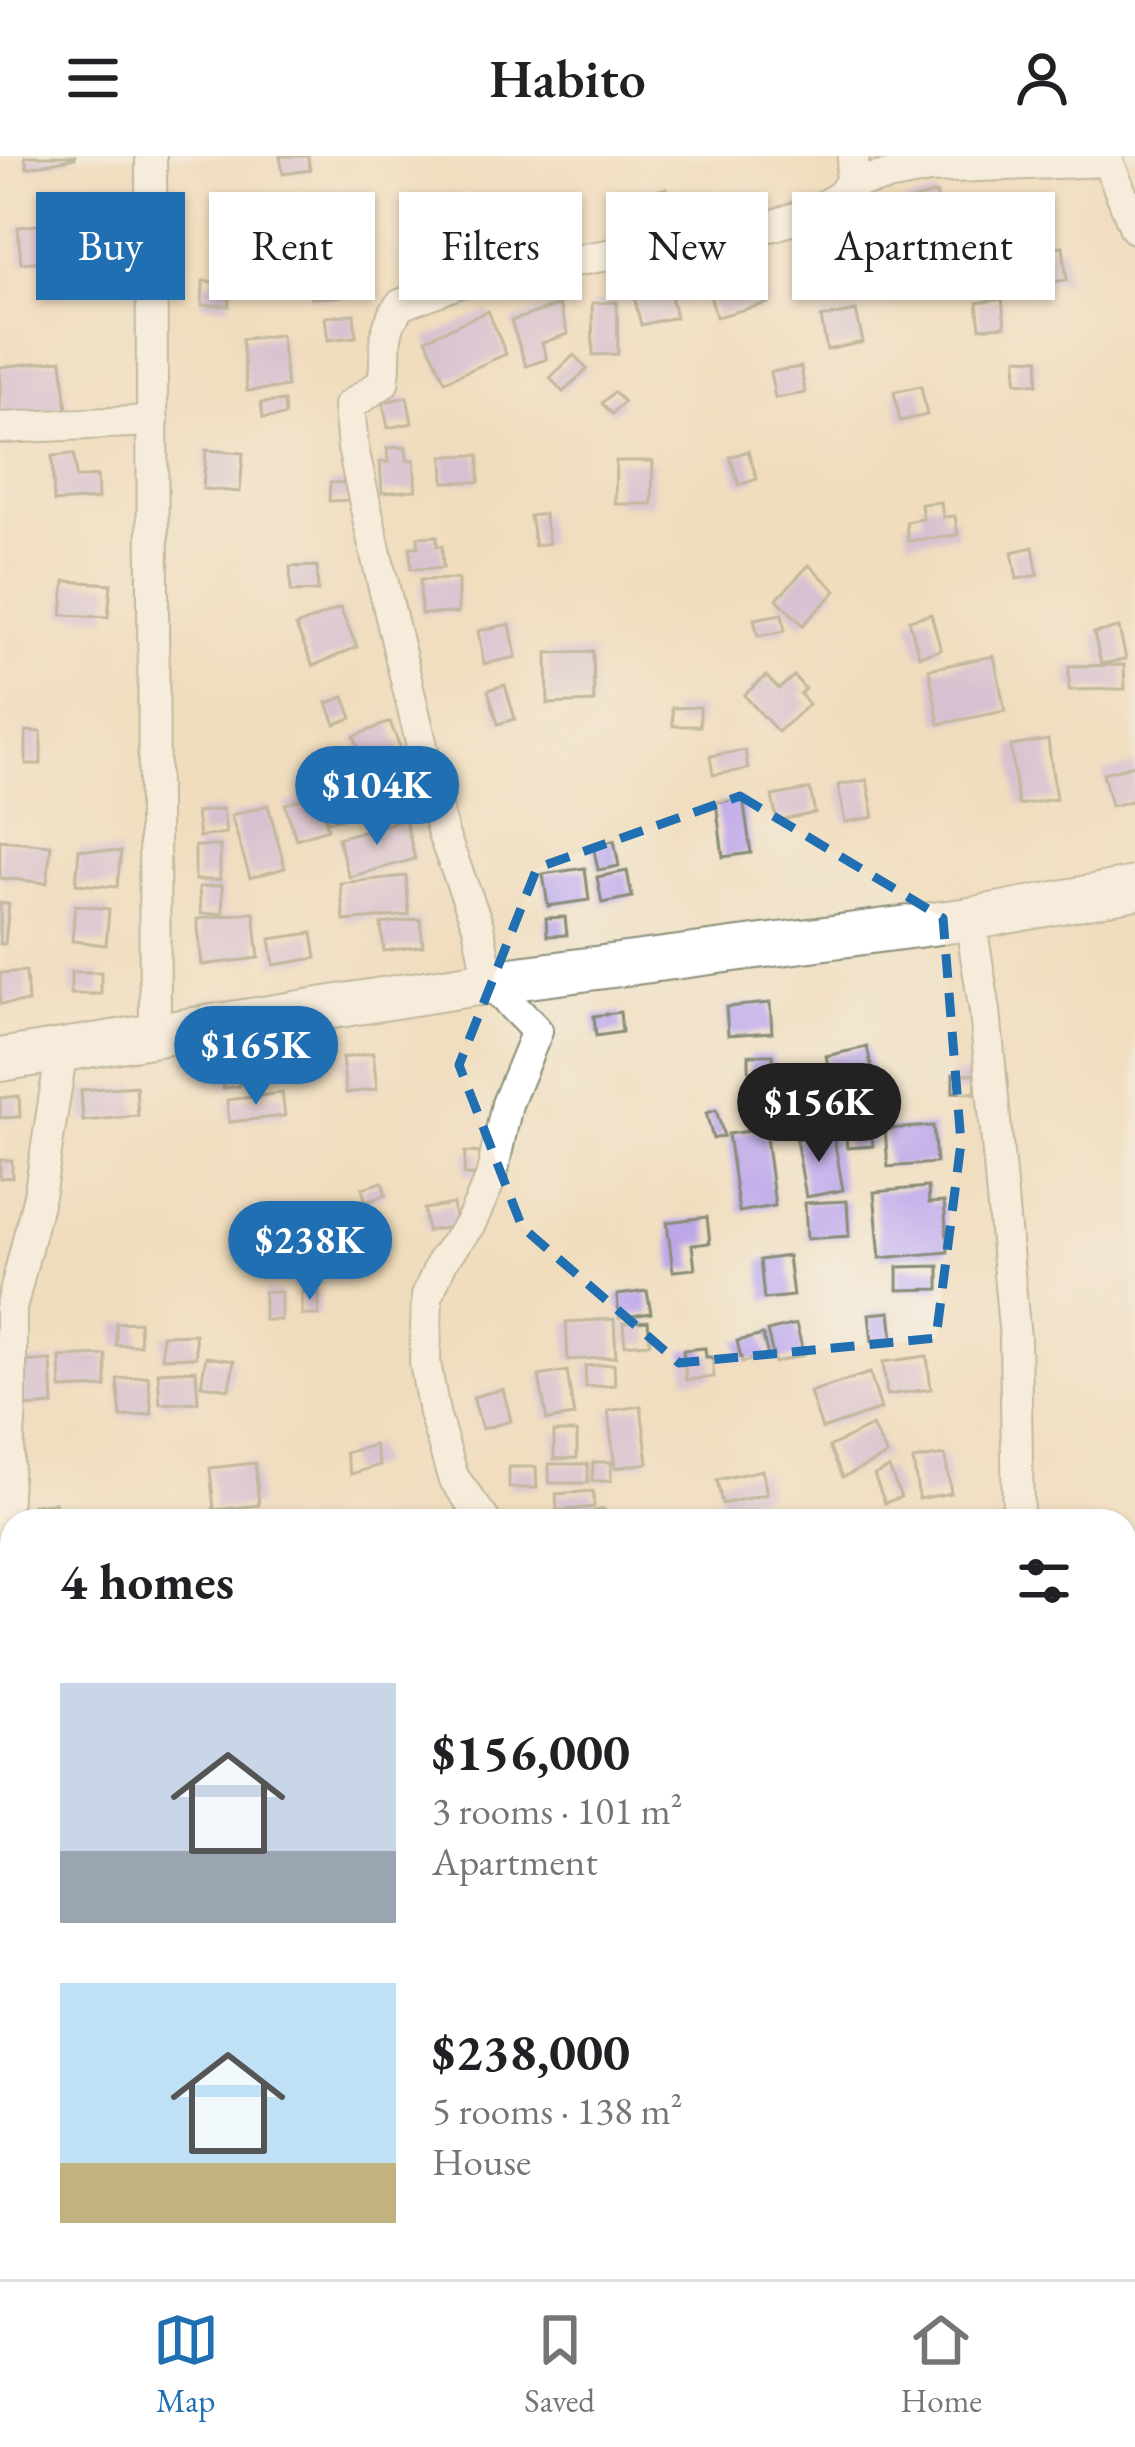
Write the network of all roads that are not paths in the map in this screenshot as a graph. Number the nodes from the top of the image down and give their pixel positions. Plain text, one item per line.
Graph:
1 (151, 156) edge
2 (1107, 158) edge
3 (852, 169) edge
4 (1135, 228) edge
5 (153, 421) junction
6 (0, 428) edge
7 (1135, 888) edge
8 (970, 919) junction
9 (489, 982) junction
10 (155, 1033) junction
11 (62, 1049) junction
12 (0, 1060) edge
13 (6, 1403) edge
14 (3, 1509) edge
15 (476, 1509) edge
16 (1018, 1509) edge

1 - 5 street
2 - 3 street
2 - 4 street
3 - 9 street
5 - 6 street
5 - 10 street
7 - 8 street
8 - 9 street
8 - 16 street
9 - 10 street
9 - 15 street
10 - 11 street
11 - 12 street
11 - 13 street
13 - 14 street

